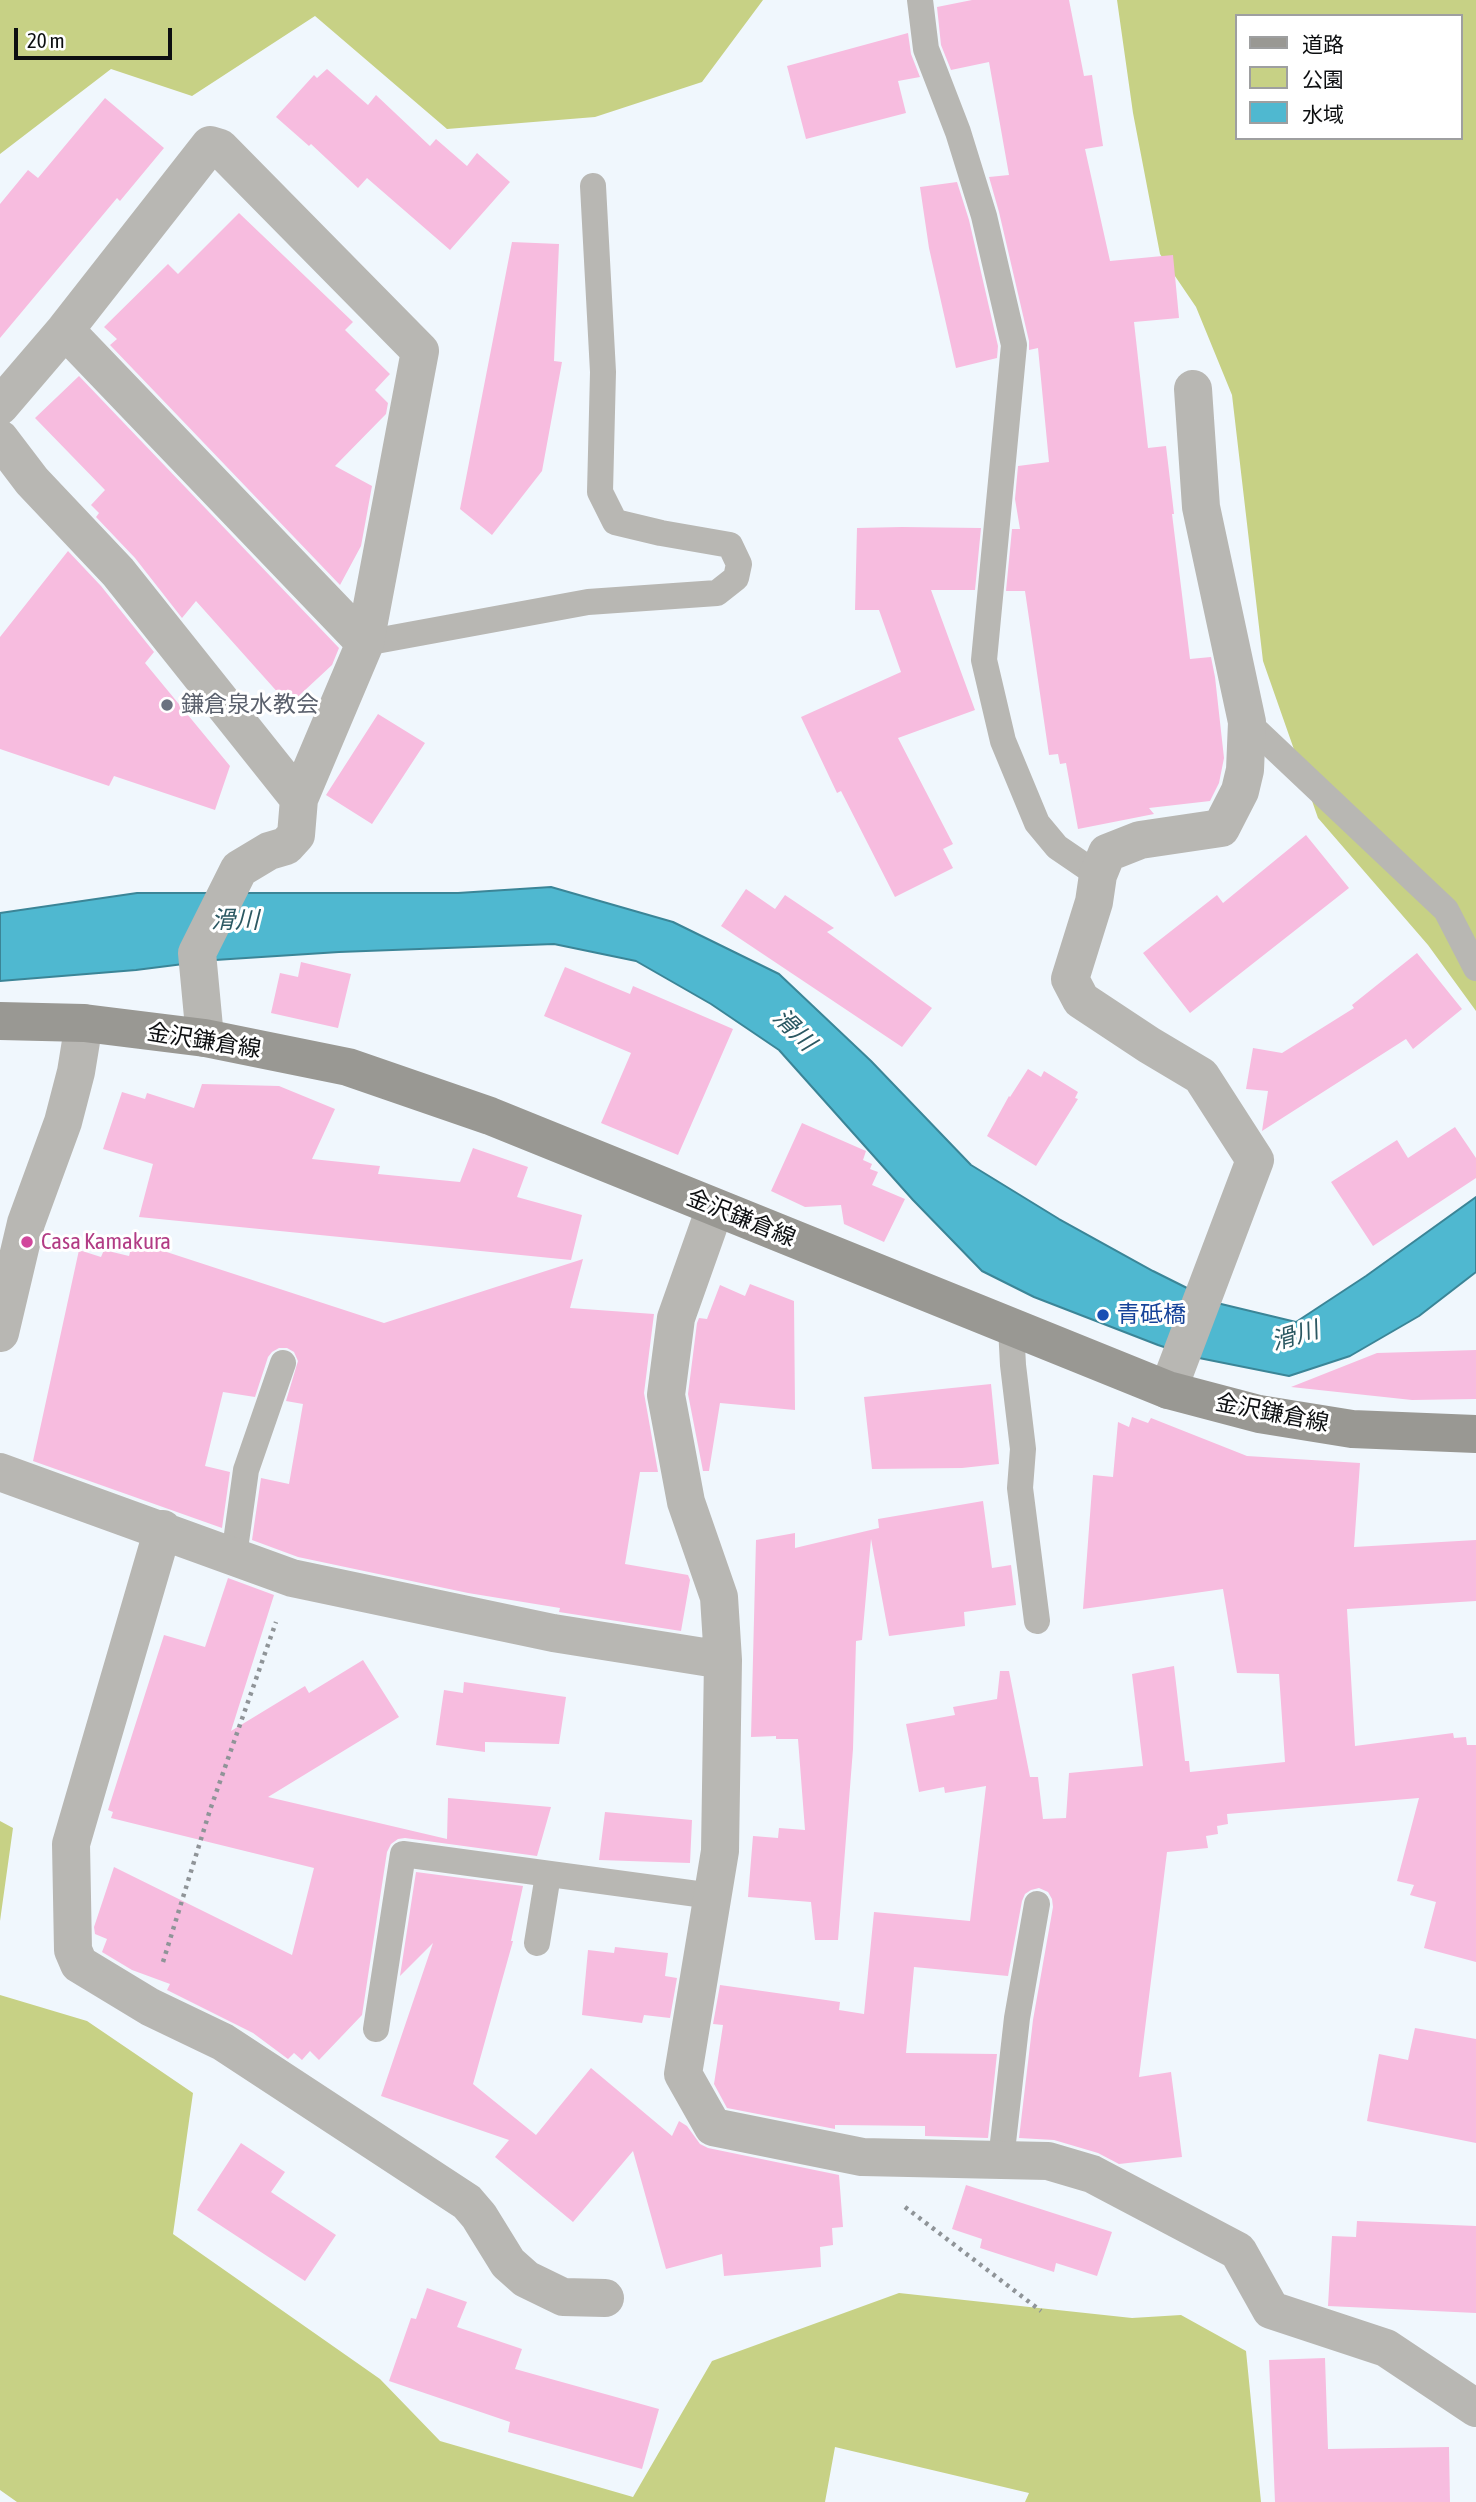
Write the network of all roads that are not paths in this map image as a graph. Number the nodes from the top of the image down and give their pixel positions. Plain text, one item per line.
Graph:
1 (920, 0) edge
2 (593, 186) dead end
3 (65, 330) junction
4 (1193, 389) dead end
5 (0, 406) edge
6 (0, 439) edge
7 (365, 643) junction
8 (1247, 722) junction
9 (299, 799) junction
10 (1098, 875) junction
11 (1476, 968) edge
12 (0, 1021) edge
13 (84, 1023) junction
14 (205, 1038) junction
15 (715, 1208) junction
16 (1011, 1327) junction
17 (0, 1333) edge
18 (283, 1363) dead end
19 (1173, 1375) junction
20 (1476, 1434) edge
21 (0, 1472) edge
22 (163, 1529) junction
23 (234, 1556) junction
24 (1037, 1621) dead end
25 (723, 1660) junction
26 (548, 1875) junction
27 (712, 1896) junction
28 (1037, 1904) dead end
29 (537, 1943) dead end
30 (376, 2029) dead end
31 (1001, 2160) junction
32 (606, 2298) dead end
33 (1476, 2408) edge

1 - 10 lane
2 - 7 lane
3 - 5 street
3 - 7 street
3 - 7 street
4 - 8 street
6 - 9 street
7 - 9 street
8 - 10 street
8 - 11 lane
9 - 14 street
10 - 19 street
12 - 13 main road, 金沢鎌倉線
13 - 14 main road, 金沢鎌倉線
13 - 17 street
14 - 15 main road, 金沢鎌倉線
15 - 16 main road, 金沢鎌倉線
15 - 25 street
16 - 19 main road, 金沢鎌倉線
16 - 24 lane
18 - 23 lane
19 - 20 main road, 金沢鎌倉線
21 - 22 street
22 - 23 street
22 - 32 street
23 - 25 street
25 - 27 street
26 - 27 lane
26 - 29 lane
26 - 30 lane
27 - 31 street
28 - 31 lane
31 - 33 street

